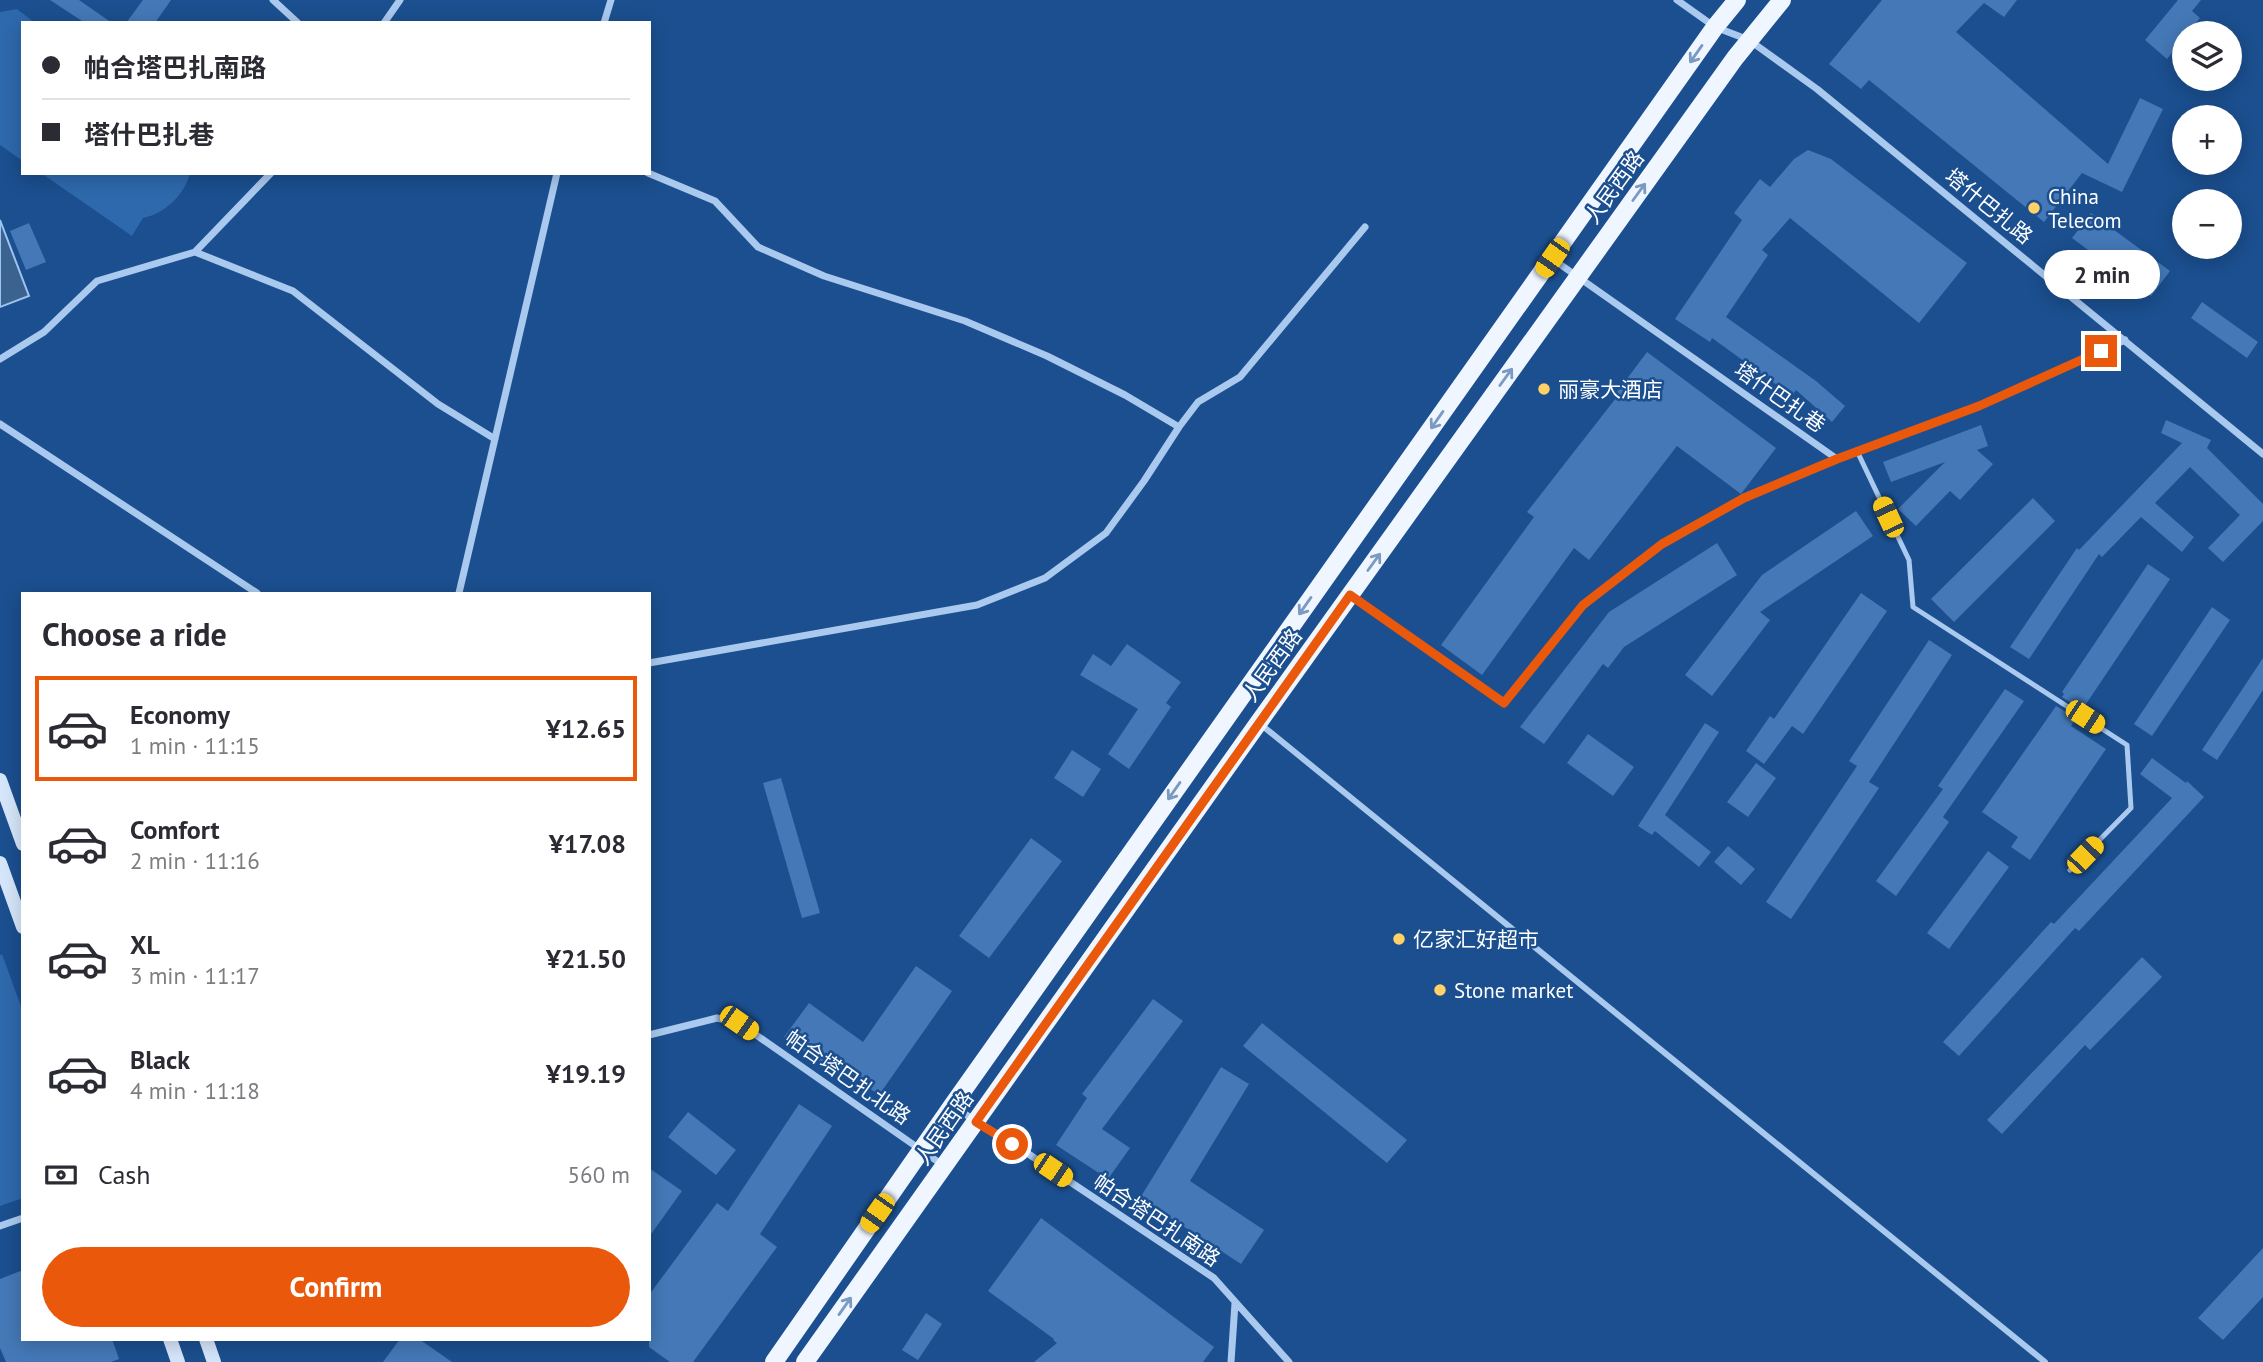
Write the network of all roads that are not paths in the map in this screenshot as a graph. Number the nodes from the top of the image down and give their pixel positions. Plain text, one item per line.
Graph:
1 (274, 0) edge
2 (400, 0) edge
3 (611, 0) edge
4 (1677, 0) edge
5 (1737, 0) edge
6 (1782, 0) edge
7 (296, 21) edge
8 (385, 21) edge
9 (605, 21) edge
10 (1715, 27) junction
11 (1749, 40) junction
12 (651, 174) edge
13 (269, 175) edge
14 (557, 175) edge
15 (1365, 227) dead end
16 (195, 253) junction
17 (1552, 258) junction
18 (1578, 277) junction
19 (2125, 341) junction
20 (0, 359) edge
21 (0, 424) edge
22 (1178, 426) junction
23 (495, 439) junction
24 (1857, 451) junction
25 (2263, 454) edge
26 (1837, 459) junction
27 (255, 592) edge
28 (459, 592) edge
29 (1350, 595) junction
30 (651, 663) edge
31 (1259, 722) junction
32 (0, 780) edge
33 (21, 838) edge
34 (0, 863) edge
35 (2070, 870) dead end
36 (21, 921) edge
37 (651, 1034) edge
38 (952, 1106) junction
39 (976, 1122) junction
40 (921, 1149) junction
41 (944, 1166) junction
42 (21, 1219) edge
43 (0, 1226) edge
44 (1236, 1303) junction
45 (171, 1341) edge
46 (207, 1341) edge
47 (178, 1362) edge
48 (214, 1362) edge
49 (774, 1362) edge
50 (806, 1362) edge
51 (1231, 1362) edge
52 (1289, 1362) edge
53 (2045, 1362) edge

1 - 7 street
2 - 8 street
3 - 9 street
4 - 10 street, 塔什巴扎路
5 - 10 main road, 人民西路
6 - 11 main road, 人民西路
10 - 11 street, 塔什巴扎路
10 -> 17 main road, 人民西路
18 -> 11 main road, 人民西路
11 - 19 street, 塔什巴扎路
12 - 22 street
13 - 16 street
14 - 23 street
15 - 22 street
16 - 20 street
16 - 23 street
17 - 18 street, 塔什巴扎巷
17 -> 38 main road, 人民西路
18 - 26 street, 塔什巴扎巷
29 -> 18 main road, 人民西路
19 - 24 street, 塔什巴扎巷
19 - 25 street, 塔什巴扎路
21 - 27 street
22 - 30 street
23 - 28 street
24 - 26 street, 塔什巴扎巷
24 - 35 lane
26 - 29 lane
29 - 31 main road, 人民西路
31 - 39 main road, 人民西路
31 - 53 street
32 - 33 main road
34 - 36 main road
37 - 40 street, 帕合塔巴扎北路
38 - 39 street, 帕合塔巴扎南路
38 - 40 main road, 人民西路
39 - 41 main road, 人民西路
39 - 44 street, 帕合塔巴扎南路
40 - 41 street, 帕合塔巴扎北路
40 - 49 main road, 人民西路
50 -> 41 main road, 人民西路
42 - 43 street
44 - 51 street
44 - 52 street, 帕合塔巴扎南路
45 - 47 main road
46 - 48 main road

